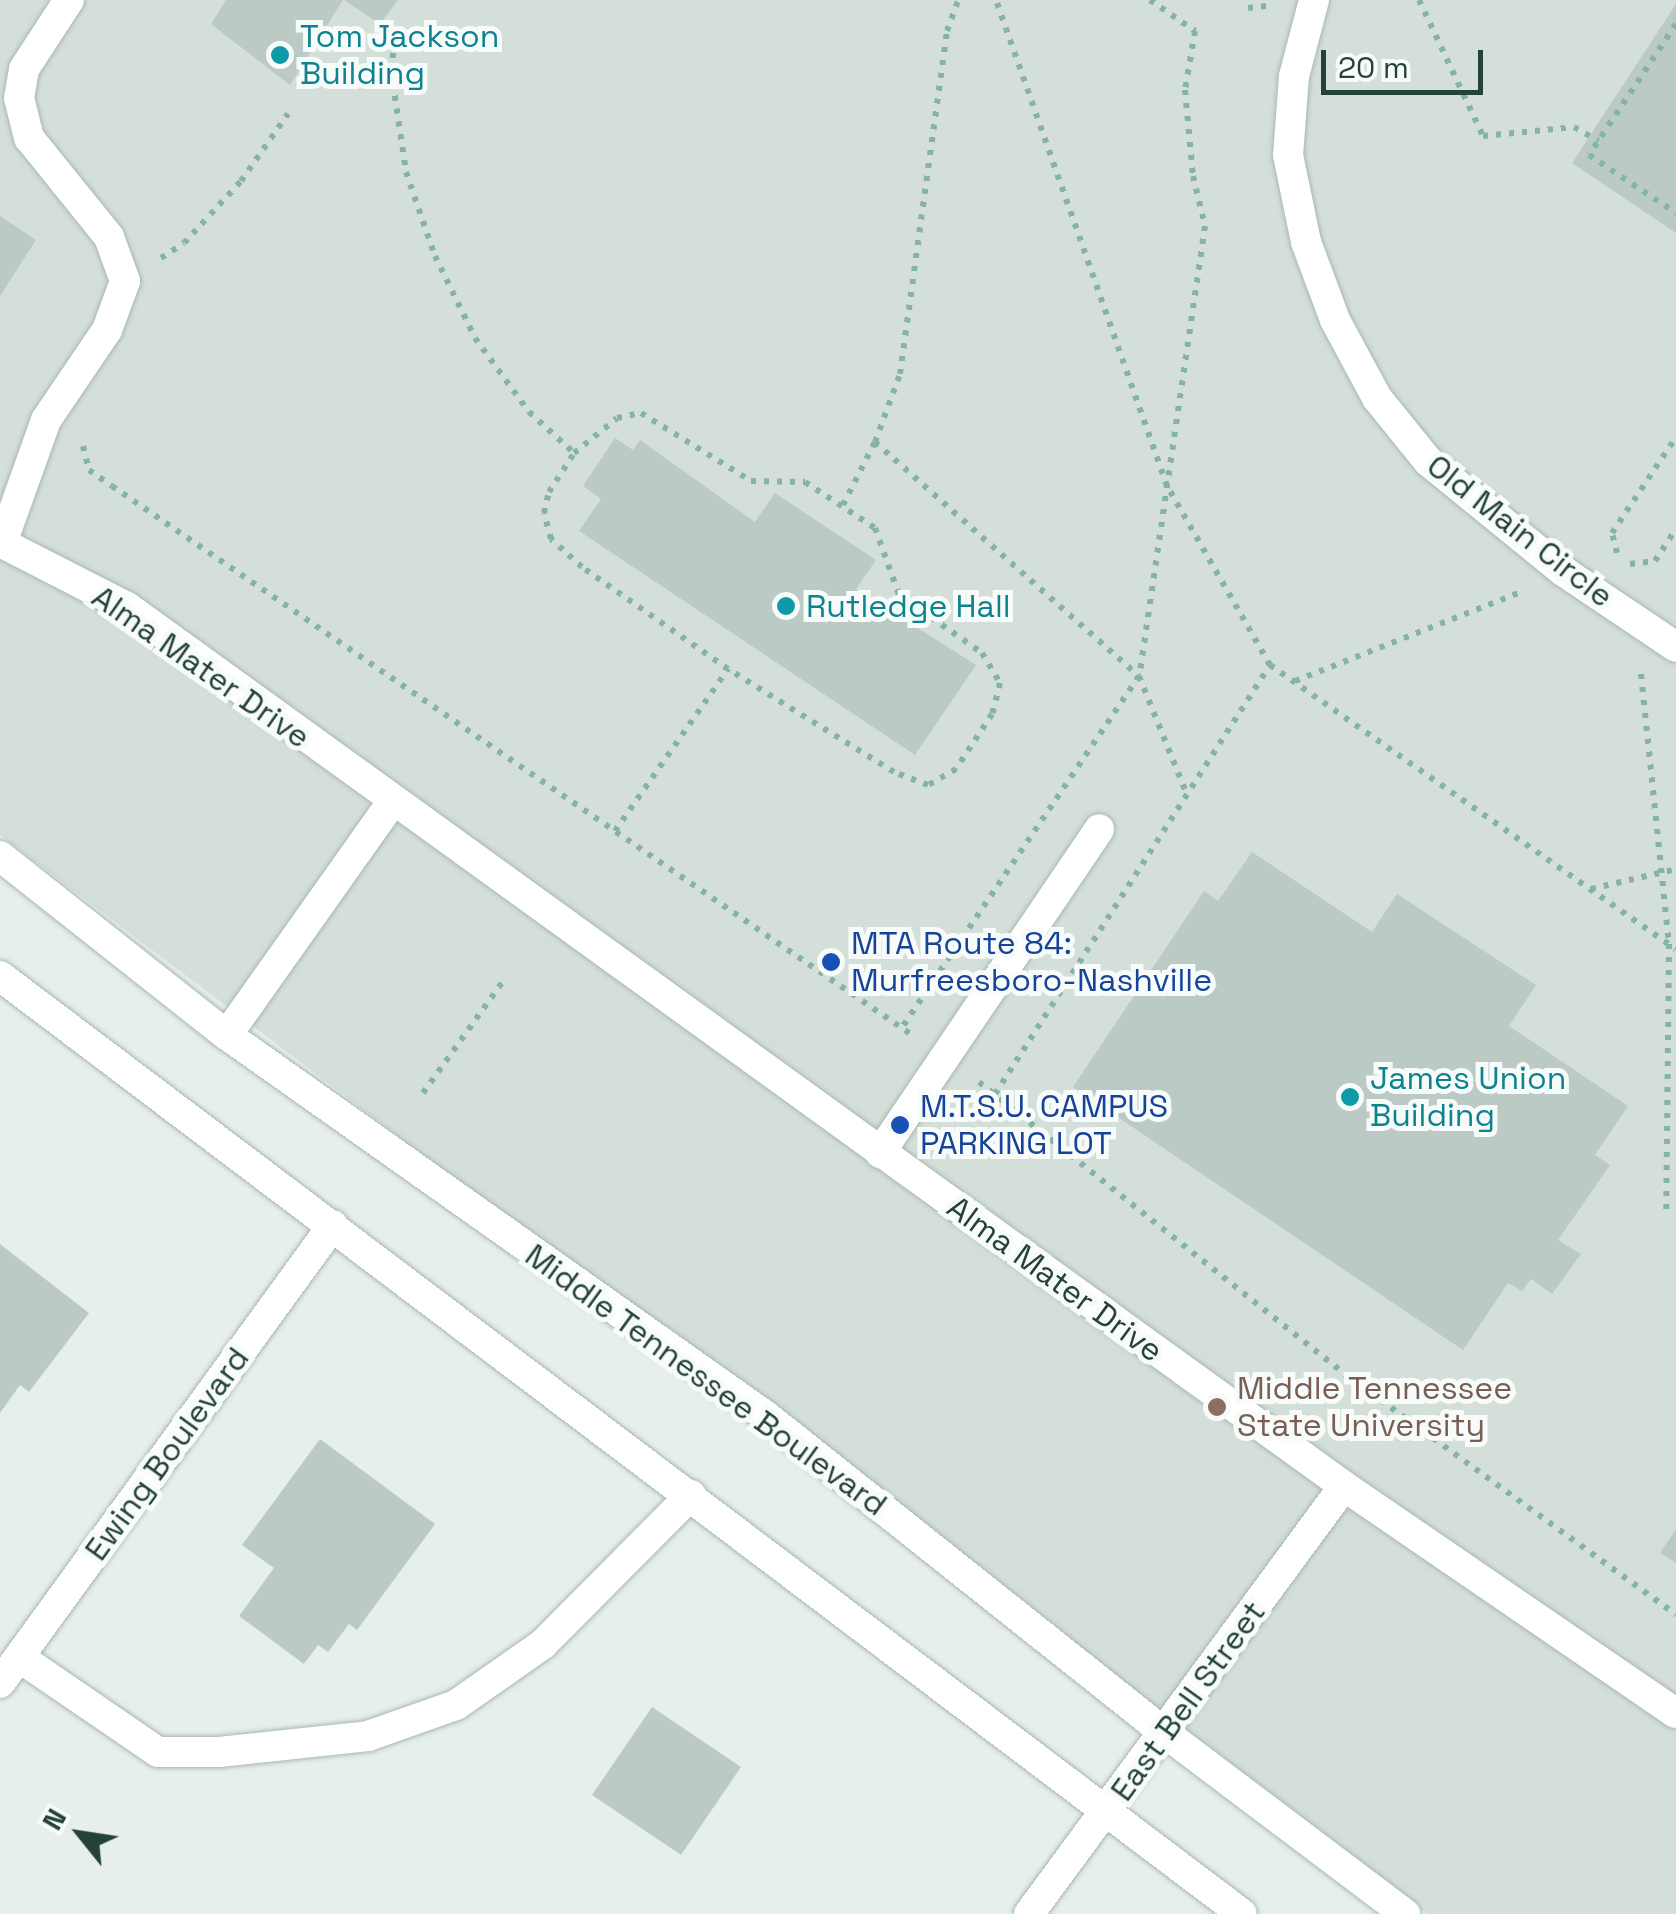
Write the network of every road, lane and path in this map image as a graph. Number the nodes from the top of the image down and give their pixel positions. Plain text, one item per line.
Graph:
1 (69, 0) edge
2 (958, 0) edge
3 (996, 0) edge
4 (1150, 0) edge
5 (1314, 0) edge
6 (1419, 0) edge
7 (1676, 24) edge
8 (395, 40) dead end
9 (288, 114) dead end
10 (1598, 141) junction
11 (1676, 213) edge
12 (125, 281) junction
13 (46, 420) junction
14 (1676, 437) edge
15 (875, 442) junction
16 (574, 454) junction
17 (1167, 486) junction
18 (843, 505) junction
19 (1676, 529) edge
20 (2, 543) edge
21 (1518, 592) dead end
22 (1676, 647) edge
23 (1270, 665) junction
24 (1640, 666) dead end
25 (728, 669) junction
26 (1139, 676) junction
27 (1294, 681) junction
28 (1187, 795) junction
29 (392, 802) junction
30 (1099, 830) dead end
31 (615, 832) junction
32 (0, 856) edge
33 (1676, 869) edge
34 (1662, 872) junction
35 (1591, 889) junction
36 (1673, 946) edge
37 (0, 976) edge
38 (504, 980) dead end
39 (902, 1028) junction
40 (227, 1036) junction
41 (944, 1058) junction
42 (423, 1092) dead end
43 (996, 1094) junction
44 (880, 1153) junction
45 (1666, 1212) dead end
46 (334, 1225) junction
47 (1344, 1486) junction
48 (690, 1495) junction
49 (1676, 1615) edge
50 (19, 1657) junction
51 (0, 1683) edge
52 (1676, 1713) edge
53 (1165, 1733) junction
54 (1107, 1813) junction
55 (1029, 1914) edge
56 (1242, 1914) edge
57 (1405, 1914) edge

1 - 12 street
2 - 15 path
3 - 17 path
4 - 17 path
5 - 22 street, Old Main Circle
6 - 10 path
7 - 10 path
8 - 16 path
9 - 12 path
10 - 11 path
12 - 13 street
13 - 20 street
13 - 31 path
14 - 19 path
15 - 18 path
15 - 26 path
16 - 18 path
16 - 25 path
17 - 23 path
17 - 26 path
18 - 25 path
20 - 29 street, Alma Mater Drive
21 - 27 path
23 - 27 path
23 - 28 path
24 - 34 path
25 - 31 path
26 - 28 path
26 - 39 path
27 - 35 path
28 - 43 path
29 - 40 street
29 - 44 street, Alma Mater Drive
30 - 41 street
31 - 39 path
32 - 40 street, Middle Tennessee Boulevard
33 - 34 path
34 - 35 path
34 - 36 path
35 - 36 path
36 - 45 path
37 - 46 street
38 - 42 path
39 - 41 path
40 - 53 street, Middle Tennessee Boulevard
41 - 43 path
41 - 44 street
43 - 49 path
44 - 47 street, Alma Mater Drive
46 - 48 street
46 - 50 street, Ewing Boulevard
47 - 52 street, Alma Mater Drive
47 - 53 street, East Bell Street
48 - 50 street
48 - 54 street
50 - 51 street, Ewing Boulevard
53 - 54 street, East Bell Street
53 - 57 street, Middle Tennessee Boulevard
54 - 55 street, East Bell Street
54 - 56 street

